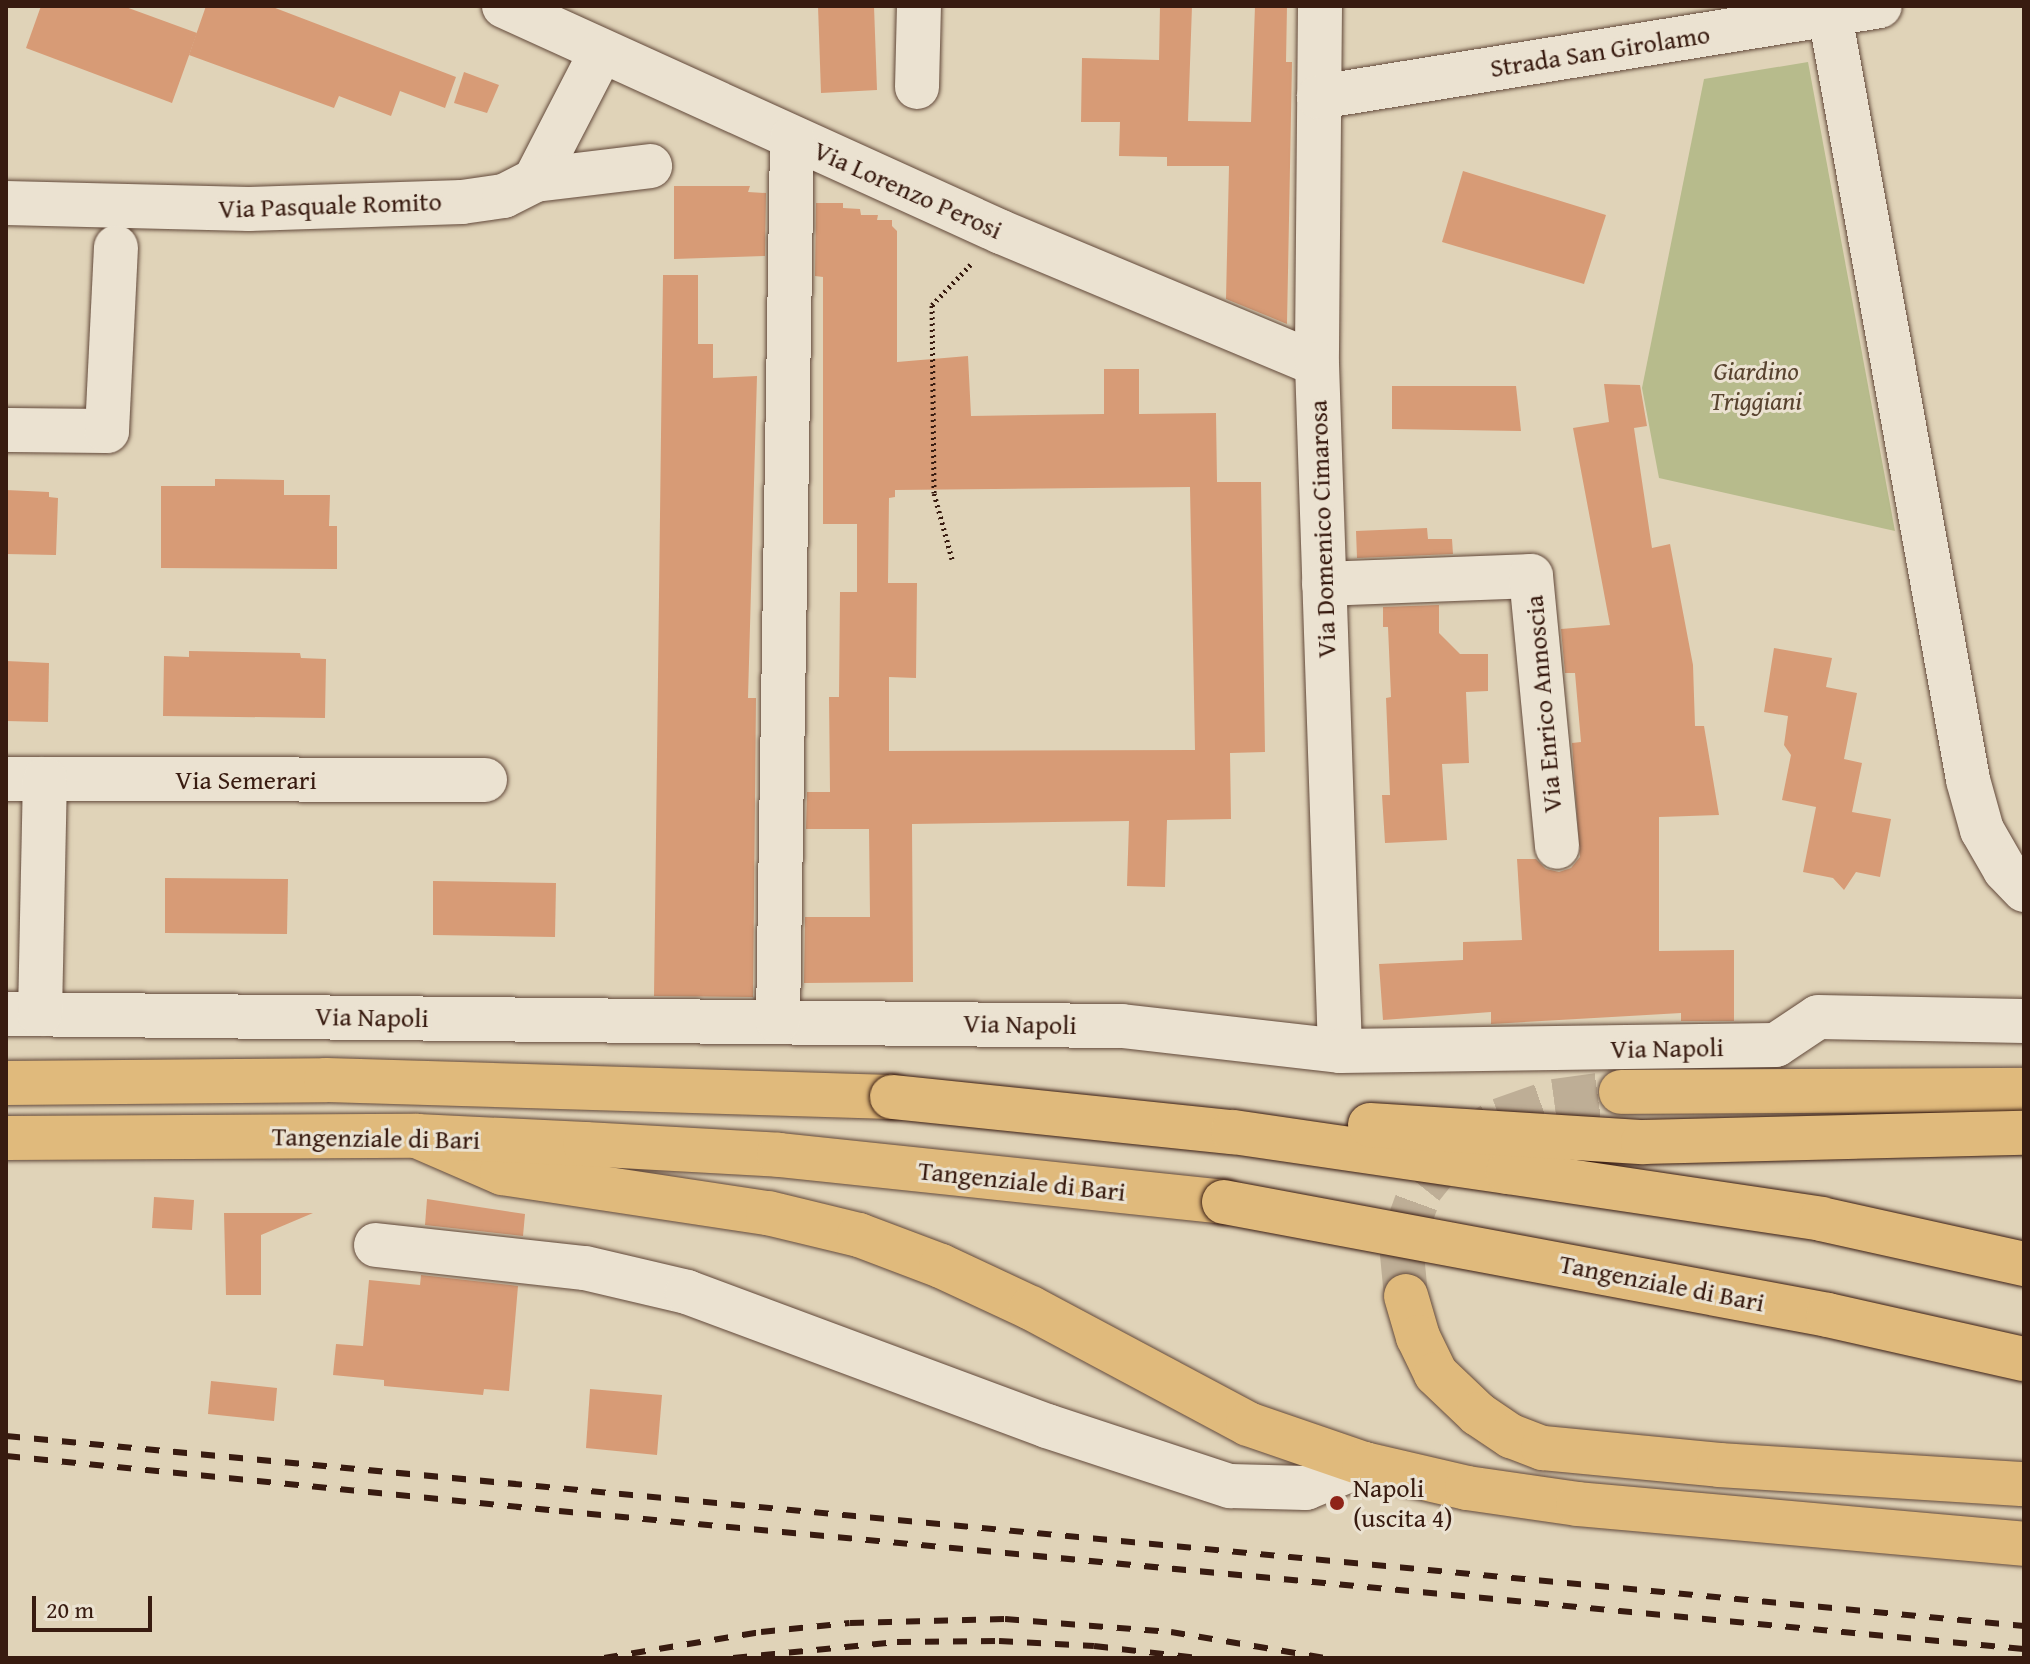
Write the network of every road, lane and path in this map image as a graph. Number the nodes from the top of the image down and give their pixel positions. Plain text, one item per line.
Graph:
1 (504, 6) edge
2 (919, 6) edge
3 (1320, 6) edge
4 (1880, 6) edge
5 (1830, 15) junction
6 (558, 18) edge
7 (601, 52) junction
8 (917, 87) dead end
9 (1319, 97) junction
10 (792, 138) junction
11 (650, 166) dead end
12 (535, 180) junction
13 (6, 203) edge
14 (1001, 232) junction
15 (116, 247) dead end
16 (1317, 364) junction
17 (6, 430) edge
18 (952, 559) dead end
19 (1324, 584) junction
20 (25, 779) edge
21 (485, 780) dead end
22 (1557, 847) dead end
23 (2024, 890) edge
24 (23, 1014) edge
25 (778, 1021) junction
26 (2024, 1021) edge
27 (1340, 1051) junction
28 (12, 1081) edge
29 (2024, 1090) edge
30 (1621, 1092) tunnel mouth
31 (892, 1097) junction
32 (2024, 1133) edge
33 (417, 1136) junction
34 (140, 1137) junction
35 (6, 1138) edge
36 (6, 1160) edge
37 (376, 1245) dead end
38 (2024, 1264) edge
39 (1406, 1296) tunnel mouth
40 (2024, 1359) edge
41 (1364, 1464) junction
42 (2024, 1484) edge
43 (2024, 1544) edge

1 - 6 street, Via Lorenzo Perosi
2 - 8 street
3 - 9 street, Via Domenico Cimarosa
4 - 5 street, Strada San Girolamo
5 - 9 street, Strada San Girolamo
5 - 23 street
6 - 7 street, Via Lorenzo Perosi
7 - 10 street, Via Lorenzo Perosi
7 - 12 street
9 - 16 street, Via Domenico Cimarosa
10 - 14 street, Via Lorenzo Perosi
10 - 25 street
11 - 12 street, Via Pasquale Romito
12 - 13 street, Via Pasquale Romito
14 - 16 street, Via Lorenzo Perosi
14 - 18 path
15 - 17 street
16 - 19 street, Via Domenico Cimarosa
19 - 22 street, Via Enrico Annoscia
19 - 27 street, Via Domenico Cimarosa
20 - 21 street, Via Semerari
20 - 24 street
24 - 25 street, Via Napoli
25 - 27 street, Via Napoli
26 - 27 street, Via Napoli
28 - 31 highway
29 - 30 highway
31 - 32 highway, bridge
31 - 38 highway, bridge
33 - 34 highway, Tangenziale di Bari
33 - 40 highway, Tangenziale di Bari, bridge
33 - 41 highway
34 - 35 highway, Tangenziale di Bari
34 - 36 highway
37 - 41 street
39 - 42 highway
41 - 43 highway

